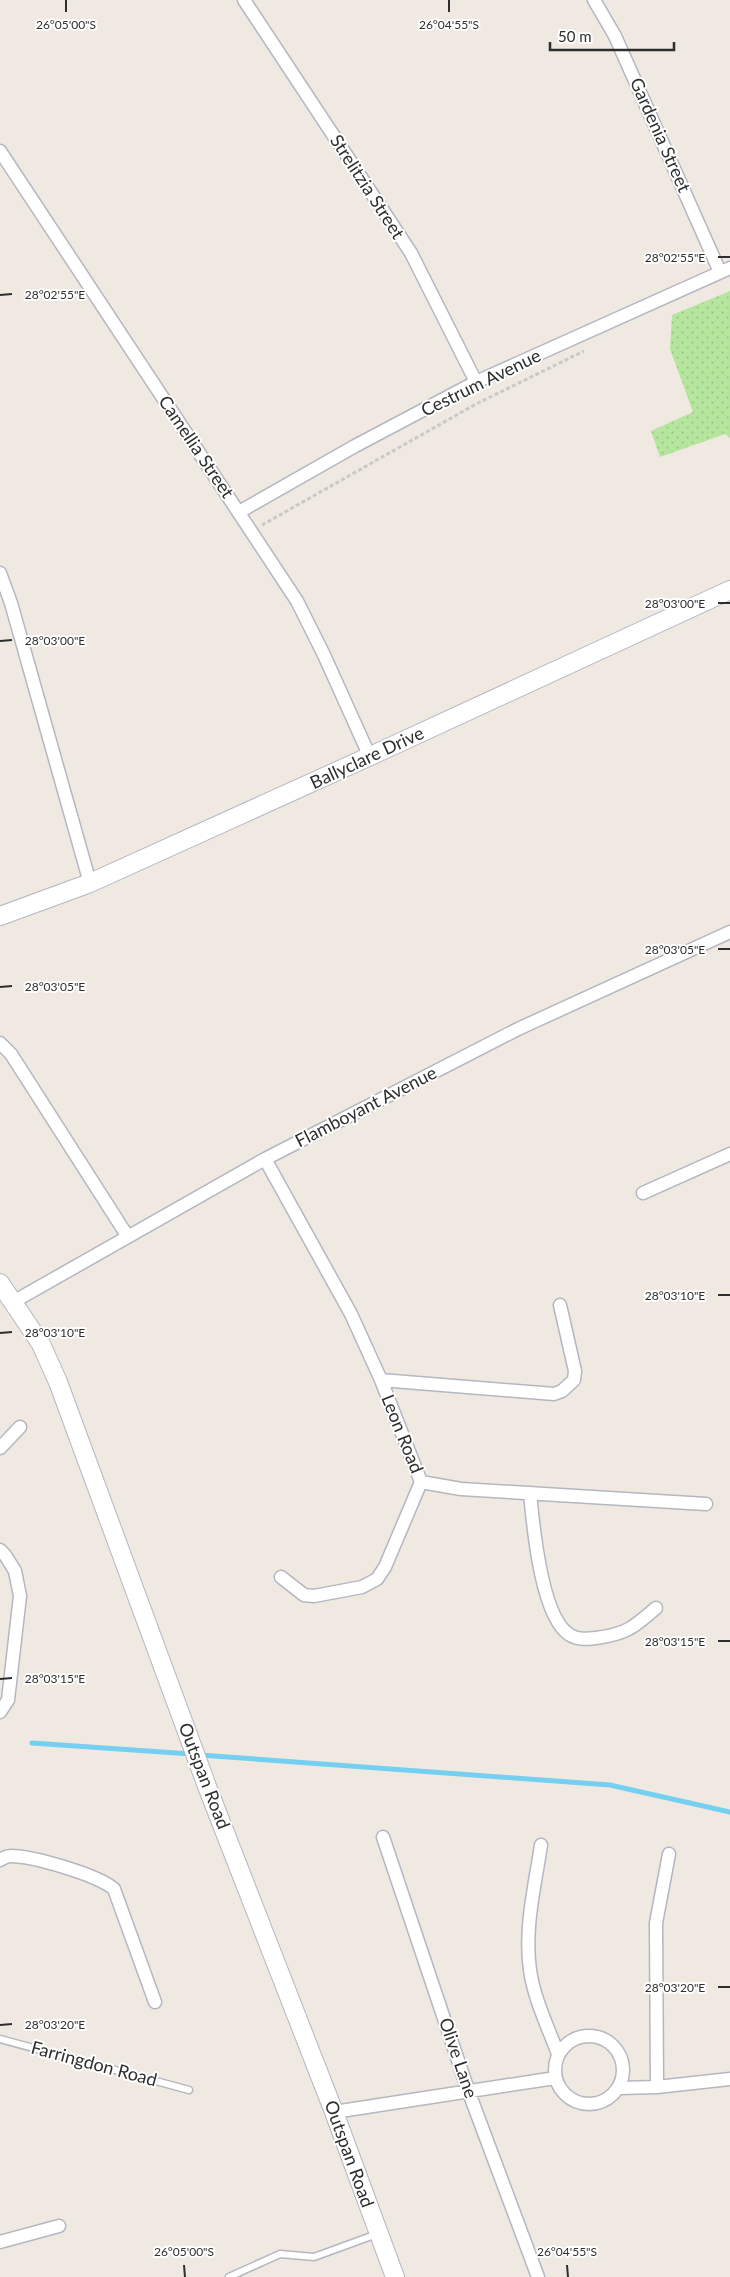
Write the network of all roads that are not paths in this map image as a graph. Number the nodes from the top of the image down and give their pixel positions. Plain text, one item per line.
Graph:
1 (244, 0) edge
2 (594, 0) edge
3 (0, 151) edge
4 (725, 270) edge
5 (476, 382) junction
6 (239, 512) junction
7 (0, 573) edge
8 (730, 590) edge
9 (370, 757) junction
10 (90, 883) junction
11 (0, 916) edge
12 (730, 932) edge
13 (0, 1043) edge
14 (730, 1154) edge
15 (265, 1159) junction
16 (643, 1193) dead end
17 (128, 1237) junction
18 (0, 1283) edge
19 (13, 1302) junction
20 (560, 1305) dead end
21 (381, 1380) junction
22 (20, 1427) dead end
23 (0, 1448) edge
24 (421, 1482) junction
25 (530, 1494) junction
26 (706, 1504) dead end
27 (0, 1550) edge
28 (281, 1577) dead end
29 (656, 1608) dead end
30 (0, 1712) edge
31 (383, 1837) dead end
32 (541, 1845) dead end
33 (670, 1854) dead end
34 (0, 1860) edge
35 (154, 2002) dead end
36 (0, 2040) edge
37 (558, 2054) junction
38 (555, 2078) junction
39 (730, 2079) edge
40 (657, 2087) junction
41 (619, 2088) junction
42 (189, 2090) dead end
43 (468, 2090) junction
44 (334, 2112) junction
45 (60, 2226) dead end
46 (378, 2234) junction
47 (0, 2242) edge
48 (229, 2277) edge
49 (394, 2277) edge
50 (538, 2277) edge

1 - 5 street, Strelitzia Street
2 - 4 street, Gardenia Street
3 - 6 street, Camellia Street
4 - 5 street, Cestrum Avenue
5 - 6 street, Cestrum Avenue
6 - 9 street, Camellia Street
7 - 10 street
8 - 9 street, Ballyclare Drive
9 - 10 street, Ballyclare Drive
10 - 11 street, Ballyclare Drive
12 - 15 street, Flamboyant Avenue
13 - 17 street
14 - 16 street
15 - 17 street, Flamboyant Avenue
15 - 21 street, Leon Road
17 - 19 street, Flamboyant Avenue
18 - 19 street, Outspan Road
19 - 44 street, Outspan Road
20 - 21 street
21 - 24 street, Leon Road
22 - 23 street
24 - 25 street, Leon Road
24 - 28 street
25 - 26 street, Leon Road
25 - 29 street
27 - 30 street
31 - 43 street, Olive Lane
32 - 37 street
33 - 40 street
34 - 35 street
36 - 42 lane, Farringdon Road
37 - 38 street
37 - 41 street
38 - 41 street
38 - 43 street
39 - 40 street
40 - 41 street
43 - 44 street
43 - 50 street, Olive Lane
44 - 46 street, Outspan Road
45 - 47 street
46 - 48 lane
46 - 49 street, Outspan Road

